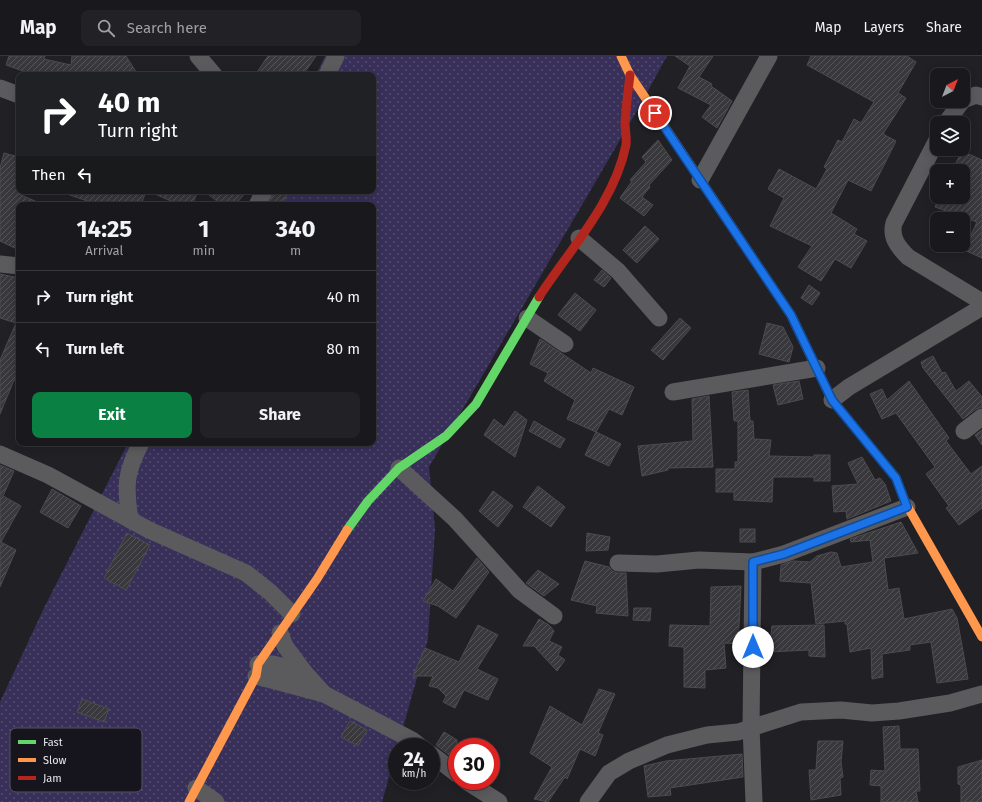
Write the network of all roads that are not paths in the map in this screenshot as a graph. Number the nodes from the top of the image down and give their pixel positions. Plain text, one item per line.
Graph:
1 (198, 56) edge
2 (336, 56) edge
3 (621, 56) edge
4 (769, 56) edge
5 (211, 72) edge
6 (328, 72) edge
7 (630, 75) junction
8 (0, 88) edge
9 (16, 94) edge
10 (982, 97) edge
11 (970, 98) edge
12 (958, 108) edge
13 (951, 116) edge
14 (930, 154) edge
15 (700, 180) junction
16 (579, 238) junction
17 (0, 264) edge
18 (16, 266) edge
19 (982, 302) edge
20 (982, 307) edge
21 (527, 318) junction
22 (659, 318) dead end
23 (564, 344) dead end
24 (817, 368) junction
25 (673, 392) dead end
26 (832, 400) junction
27 (982, 417) edge
28 (964, 431) dead end
29 (139, 446) edge
30 (0, 454) edge
31 (399, 468) junction
32 (907, 507) junction
33 (130, 520) junction
34 (753, 562) junction
35 (618, 563) dead end
36 (292, 614) junction
37 (554, 616) dead end
38 (280, 633) junction
39 (982, 637) edge
40 (257, 670) junction
41 (305, 673) junction
42 (324, 694) junction
43 (982, 694) edge
44 (751, 727) junction
45 (408, 738) edge
46 (440, 761) edge
47 (448, 767) edge
48 (480, 790) edge
49 (193, 795) edge
50 (216, 802) edge
51 (499, 802) edge
52 (588, 802) edge
53 (754, 802) edge

1 - 5 street
2 - 6 street
3 - 7 street
4 - 15 street
7 - 15 street
7 - 16 street
8 - 9 street
10 - 11 street
12 - 13 street
14 - 19 street
15 - 24 street
16 - 21 street
16 - 22 street
17 - 18 street
20 - 26 street
21 - 23 street
21 - 31 street
24 - 25 street
24 - 26 street
26 - 32 street
27 - 28 street
29 - 33 street
30 - 33 street
31 - 36 street
31 - 37 street
32 - 34 street
32 - 39 street
33 - 36 street
34 - 35 street
34 - 44 street
36 - 38 street
38 - 40 street
38 - 41 street
40 - 41 street
40 - 42 street
40 - 49 street
41 - 42 street
42 - 45 street
43 - 44 street
44 - 52 street
44 - 53 street
46 - 47 street
48 - 51 street
49 - 50 street

